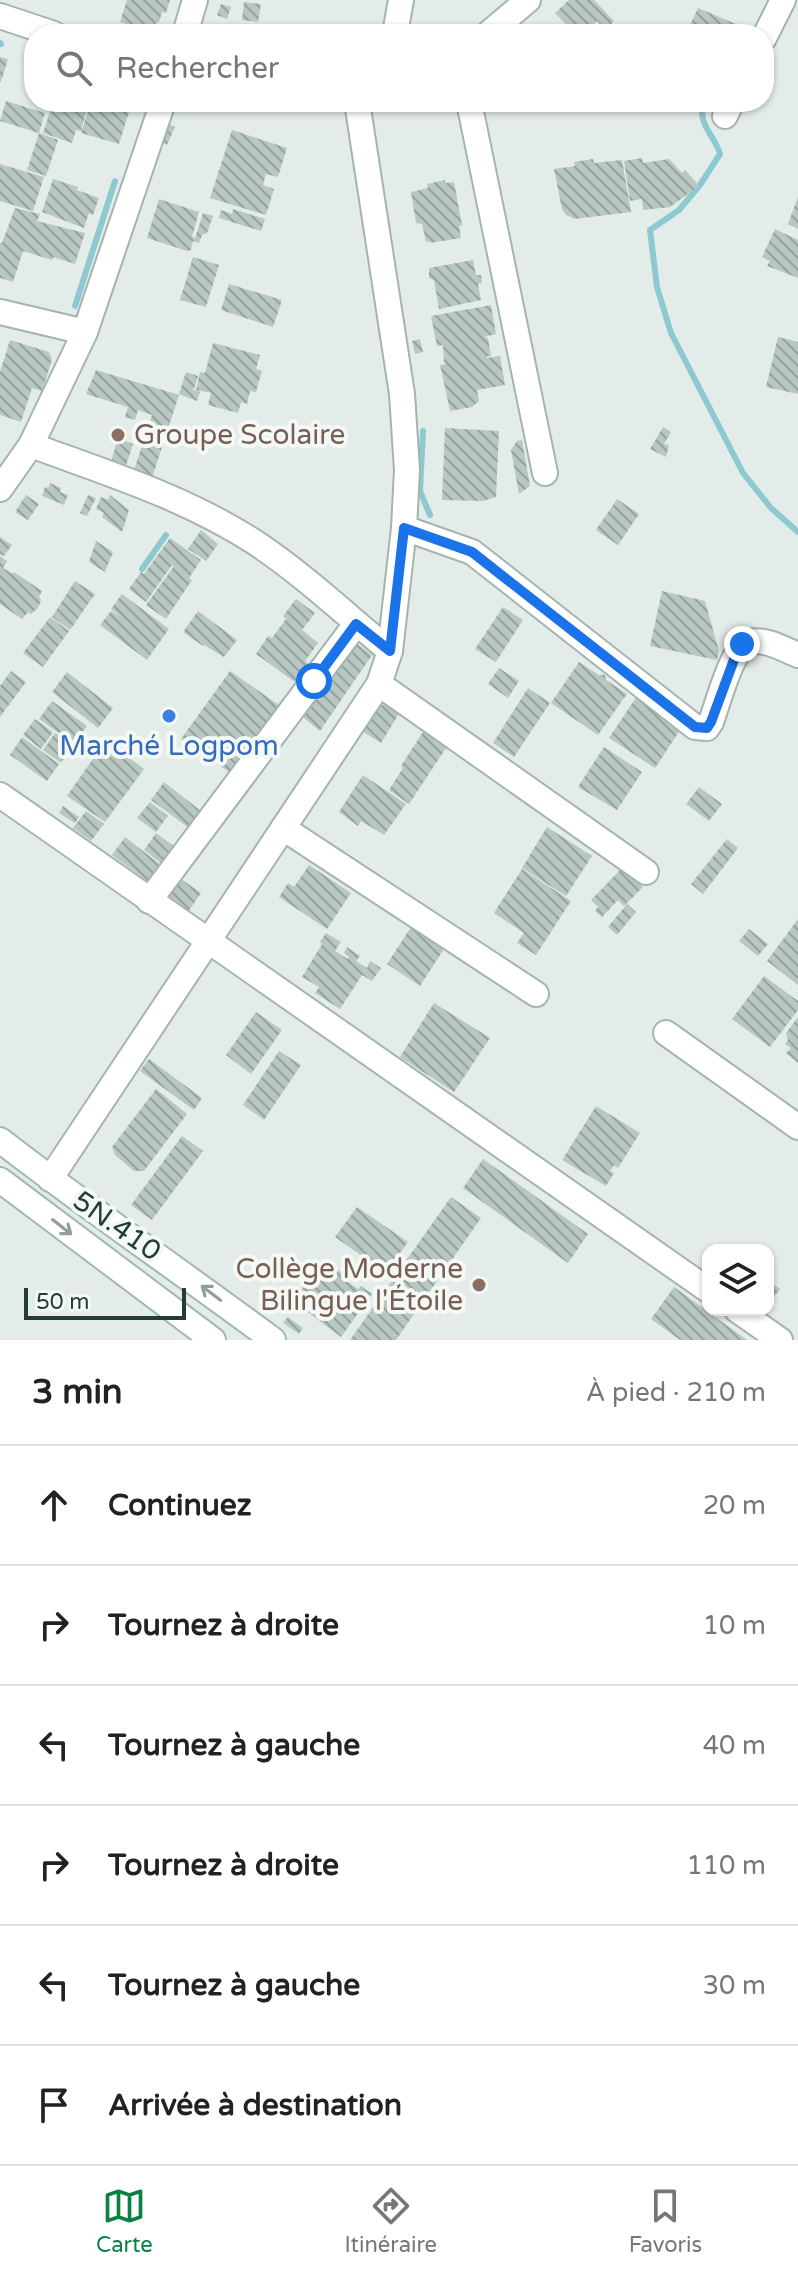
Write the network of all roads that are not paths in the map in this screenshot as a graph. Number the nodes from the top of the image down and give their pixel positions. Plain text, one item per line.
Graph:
1 (195, 0) edge
2 (401, 0) edge
3 (528, 0) edge
4 (783, 0) edge
5 (0, 16) edge
6 (24, 24) edge
7 (188, 24) edge
8 (397, 24) edge
9 (500, 24) edge
10 (771, 24) edge
11 (160, 112) edge
12 (359, 112) edge
13 (471, 112) edge
14 (0, 312) edge
15 (85, 332) junction
16 (31, 445) junction
17 (545, 473) dead end
18 (0, 489) edge
19 (404, 528) junction
20 (356, 624) junction
21 (390, 651) junction
22 (798, 655) edge
23 (379, 684) junction
24 (0, 795) edge
25 (283, 828) junction
26 (646, 872) dead end
27 (149, 901) junction
28 (207, 941) junction
29 (536, 994) dead end
30 (666, 1033) dead end
31 (798, 1127) edge
32 (0, 1140) edge
33 (50, 1179) junction
34 (0, 1180) edge
35 (702, 1286) edge
36 (746, 1316) edge
37 (213, 1340) edge
38 (273, 1340) edge
39 (780, 1340) edge

1 - 7 street
2 - 8 street
3 - 9 street
4 - 10 street
5 - 6 street
11 - 15 street
12 - 19 street
13 - 17 street
14 - 15 street
15 - 16 street
16 - 18 street
16 - 20 street
19 - 21 street
19 - 22 street
20 - 21 street
20 - 27 street
21 - 23 street
23 - 25 street
23 - 26 street
24 - 27 street
25 - 28 street
25 - 29 street
27 - 28 street
28 - 33 street
28 - 35 street
30 - 31 street
32 - 33 street, 5N.410
38 -> 33 street, 5N.410
34 -> 37 street
36 - 39 street

